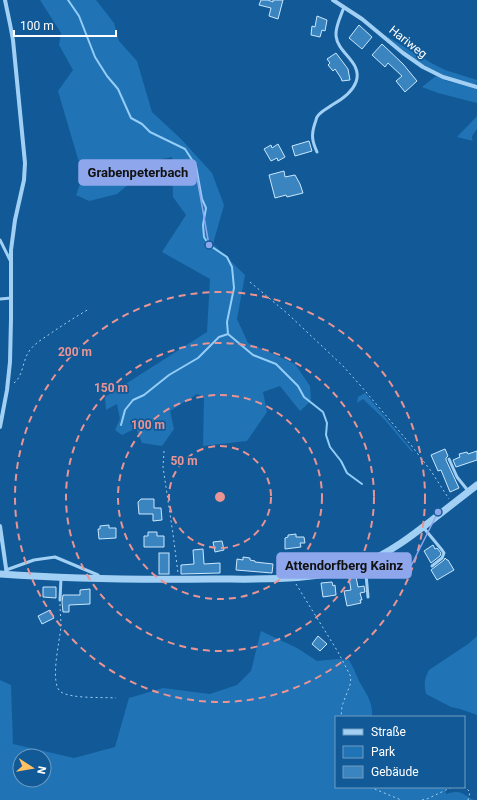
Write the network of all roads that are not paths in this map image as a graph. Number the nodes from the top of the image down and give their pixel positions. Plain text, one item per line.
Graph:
1 (5, 0) edge
2 (333, 0) edge
3 (344, 7) junction
4 (477, 87) edge
5 (317, 152) dead end
6 (0, 240) edge
7 (10, 260) junction
8 (11, 298) junction
9 (0, 299) edge
10 (0, 427) edge
11 (449, 459) dead end
12 (477, 486) edge
13 (469, 492) junction
14 (0, 526) edge
15 (423, 527) junction
16 (365, 562) junction
17 (432, 566) dead end
18 (5, 573) edge
19 (61, 578) junction
20 (101, 579) junction
21 (368, 597) dead end
22 (60, 600) road end

1 - 7 street
2 - 3 street, Hariweg
3 - 4 street, Hariweg
3 - 5 lane
6 - 7 lane
7 - 8 street
8 - 9 lane
8 - 10 street
11 - 13 lane
12 - 13 street
13 - 15 street
14 - 18 street
15 - 16 street
15 - 17 lane
16 - 20 street
16 - 21 lane
18 - 19 street
18 - 20 lane
19 - 20 street
19 - 22 lane

